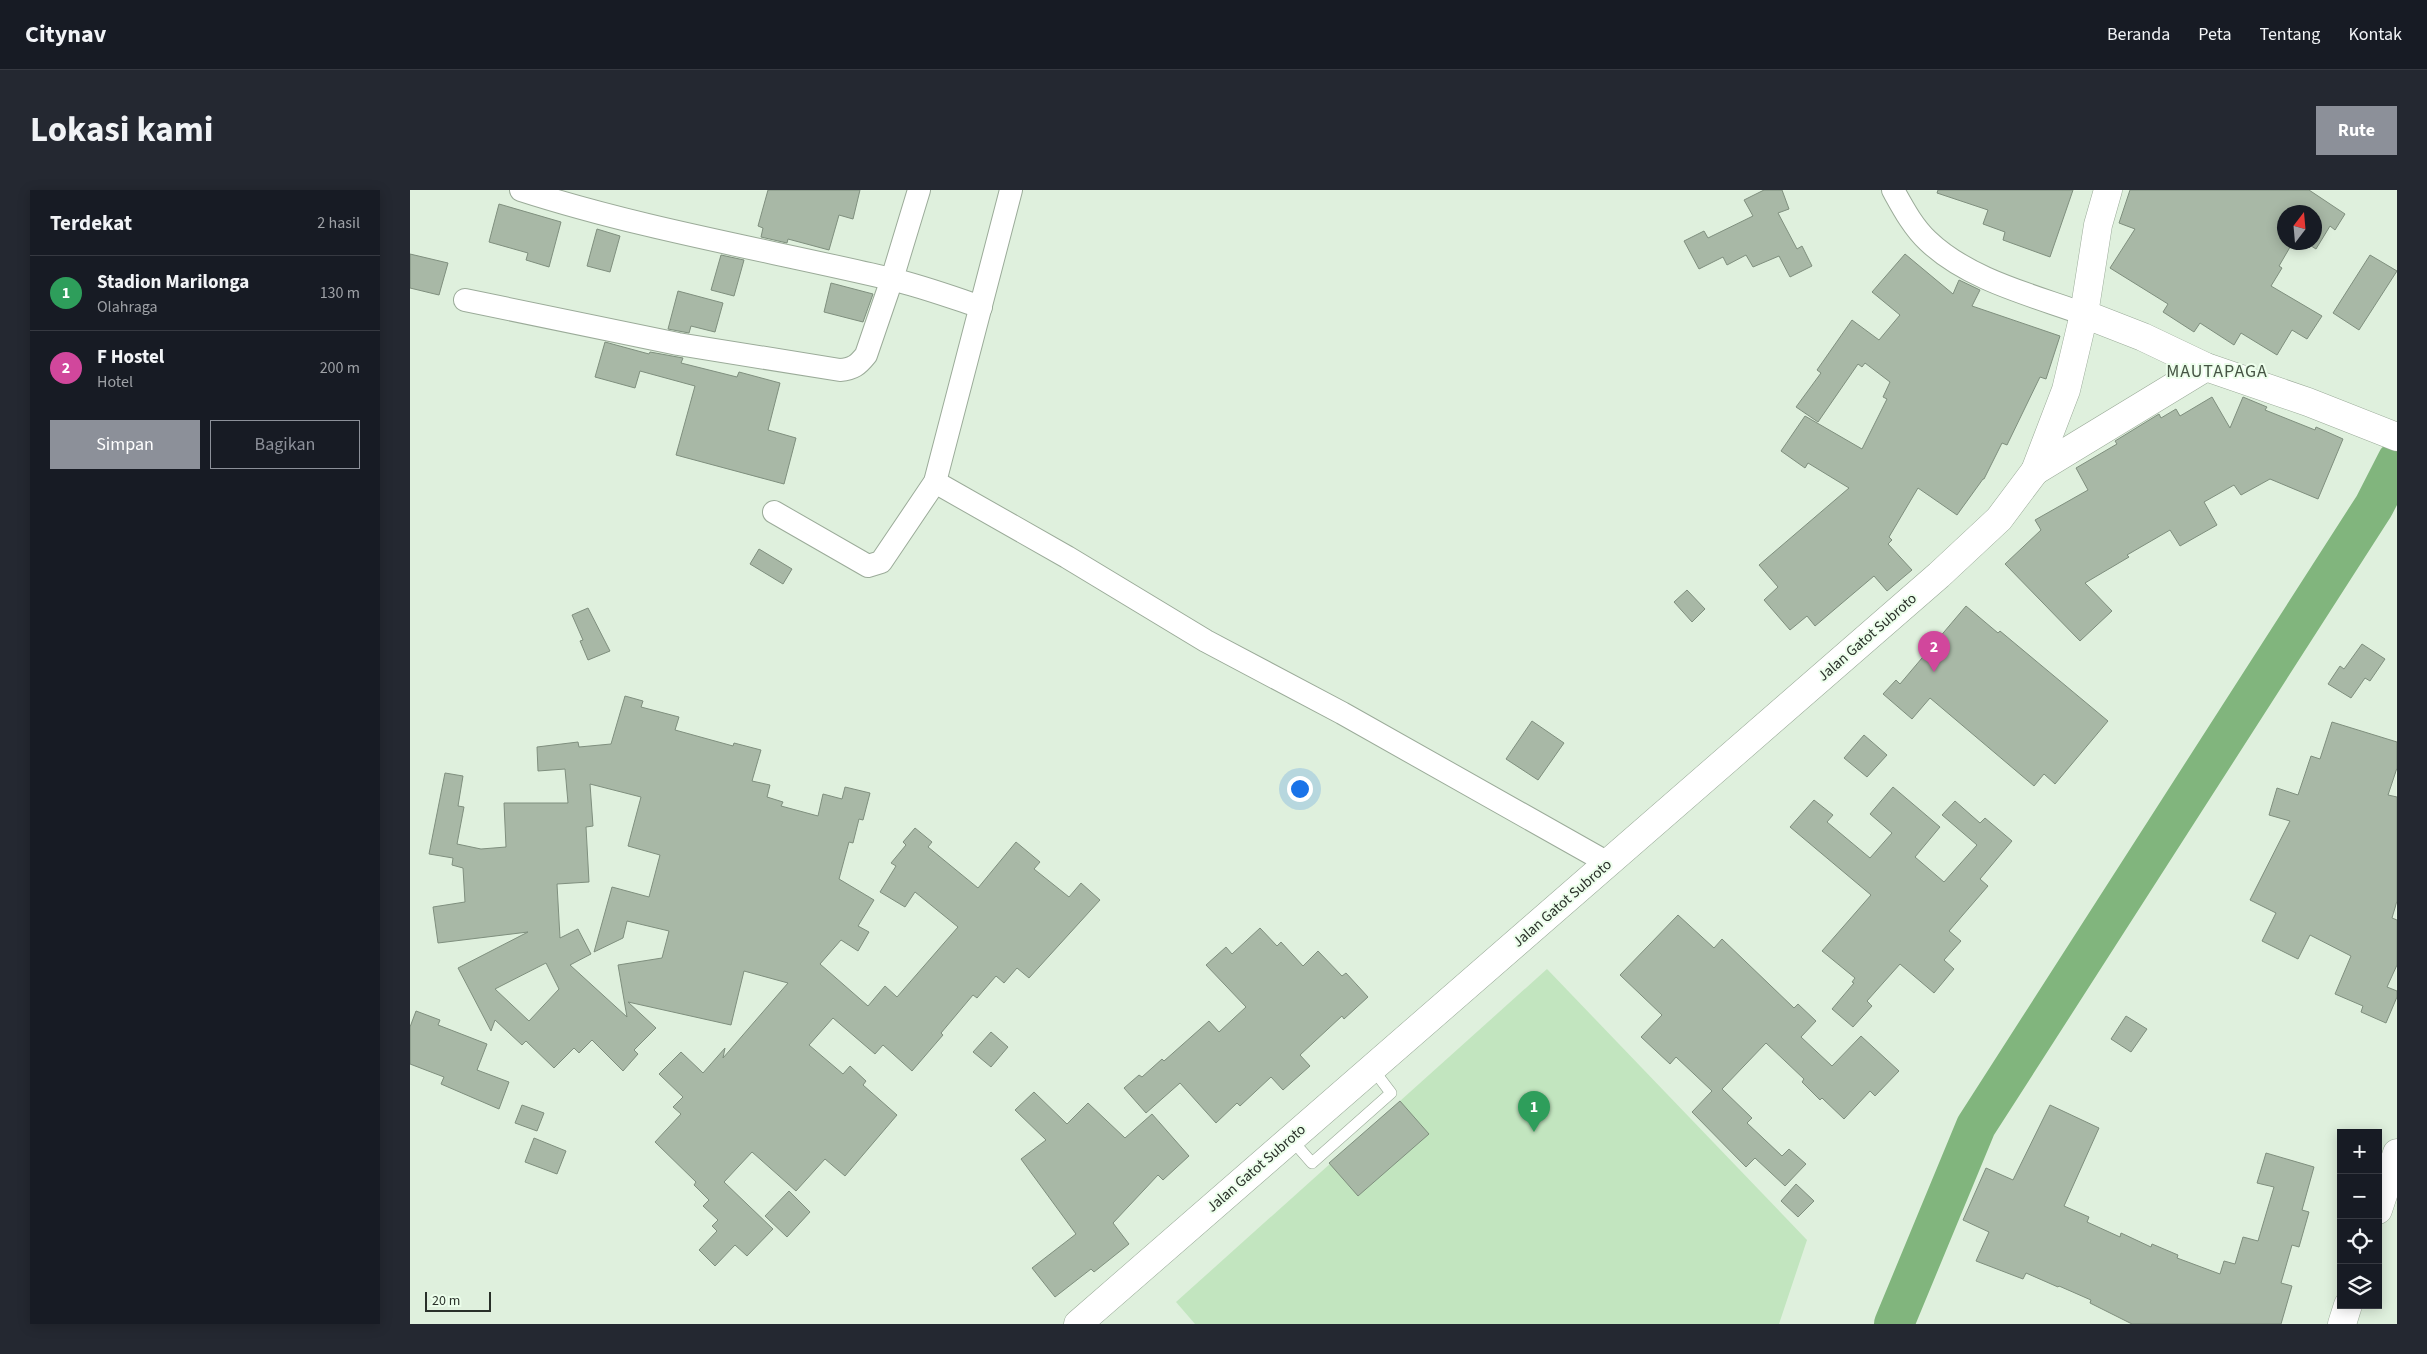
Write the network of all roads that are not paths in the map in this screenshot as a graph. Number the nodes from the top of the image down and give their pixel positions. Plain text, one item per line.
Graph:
1 (522, 190) edge
2 (919, 190) edge
3 (1011, 190) edge
4 (1893, 190) edge
5 (2108, 190) edge
6 (892, 279) junction
7 (465, 300) dead end
8 (981, 307) junction
9 (2084, 314) junction
10 (2206, 367) junction
11 (2397, 436) edge
12 (2035, 471) junction
13 (935, 482) junction
14 (774, 512) dead end
15 (1608, 863) junction
16 (2397, 1152) edge
17 (2382, 1198) edge
18 (2347, 1309) edge
19 (1078, 1324) edge
20 (2342, 1324) edge

1 - 6 street
2 - 6 street
3 - 8 street
4 - 9 street
5 - 9 main road
6 - 7 street
6 - 8 street
8 - 13 street
9 - 10 main road
9 - 12 main road
10 - 11 main road
10 - 12 main road
12 - 15 main road, Jalan Gatot Subroto
13 - 14 street
13 - 15 street
15 - 19 main road, Jalan Gatot Subroto
16 - 17 main road
18 - 20 main road

